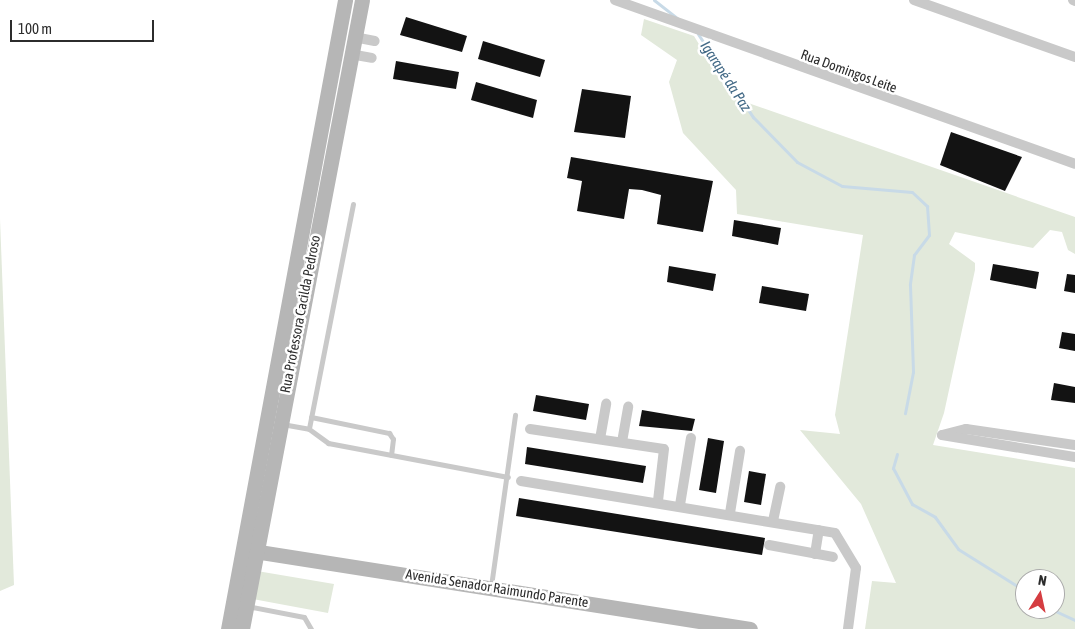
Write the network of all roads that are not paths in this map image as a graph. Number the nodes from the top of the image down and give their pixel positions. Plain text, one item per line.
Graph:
1 (345, 0) edge
2 (362, 0) edge
3 (615, 0) edge
4 (914, 0) edge
5 (354, 37) junction
6 (376, 41) dead end
7 (350, 54) junction
8 (1075, 57) edge
9 (372, 58) dead end
10 (1075, 164) edge
11 (352, 204) dead end
12 (606, 404) dead end
13 (628, 407) dead end
14 (515, 415) dead end
15 (311, 417) junction
16 (279, 423) junction
17 (309, 429) junction
18 (530, 429) dead end
19 (691, 438) dead end
20 (600, 439) junction
21 (622, 442) junction
22 (1075, 445) edge
23 (740, 451) dead end
24 (390, 455) junction
25 (1075, 457) edge
26 (508, 477) junction
27 (521, 481) dead end
28 (780, 488) dead end
29 (658, 501) junction
30 (680, 505) junction
31 (730, 513) junction
32 (773, 521) junction
33 (819, 530) junction
34 (770, 545) dead end
35 (250, 550) junction
36 (815, 554) junction
37 (833, 557) dead end
38 (491, 587) junction
39 (246, 606) junction
40 (228, 629) edge
41 (242, 629) edge
42 (311, 629) edge
43 (750, 629) edge
44 (848, 629) edge

1 - 35 street, Rua Professora Cacilda Pedroso
2 - 5 street, Rua Professora Cacilda Pedroso
3 - 10 street, Rua Domingos Leite
4 - 8 street
5 - 6 street
5 - 7 street, Rua Professora Cacilda Pedroso
7 - 9 street
7 - 16 street, Rua Professora Cacilda Pedroso
11 - 15 lane
12 - 20 street
13 - 21 street
14 - 26 lane
15 - 17 lane
15 - 24 lane
16 - 17 lane
16 - 35 street, Rua Professora Cacilda Pedroso
17 - 24 lane
18 - 20 street
19 - 30 street
20 - 21 street
21 - 29 street
22 - 25 street
23 - 31 street
24 - 26 lane
26 - 38 lane
27 - 29 street
28 - 32 street
29 - 30 street
30 - 31 street
31 - 32 street
32 - 33 street
33 - 36 street
33 - 44 street
34 - 36 street
35 - 38 street, Avenida Senador Raimundo Parente
35 - 39 street, Rua Professora Cacilda Pedroso
35 - 40 street, Rua Professora Cacilda Pedroso
36 - 37 street
38 - 43 street, Avenida Senador Raimundo Parente
39 - 41 street, Rua Professora Cacilda Pedroso
39 - 42 lane

